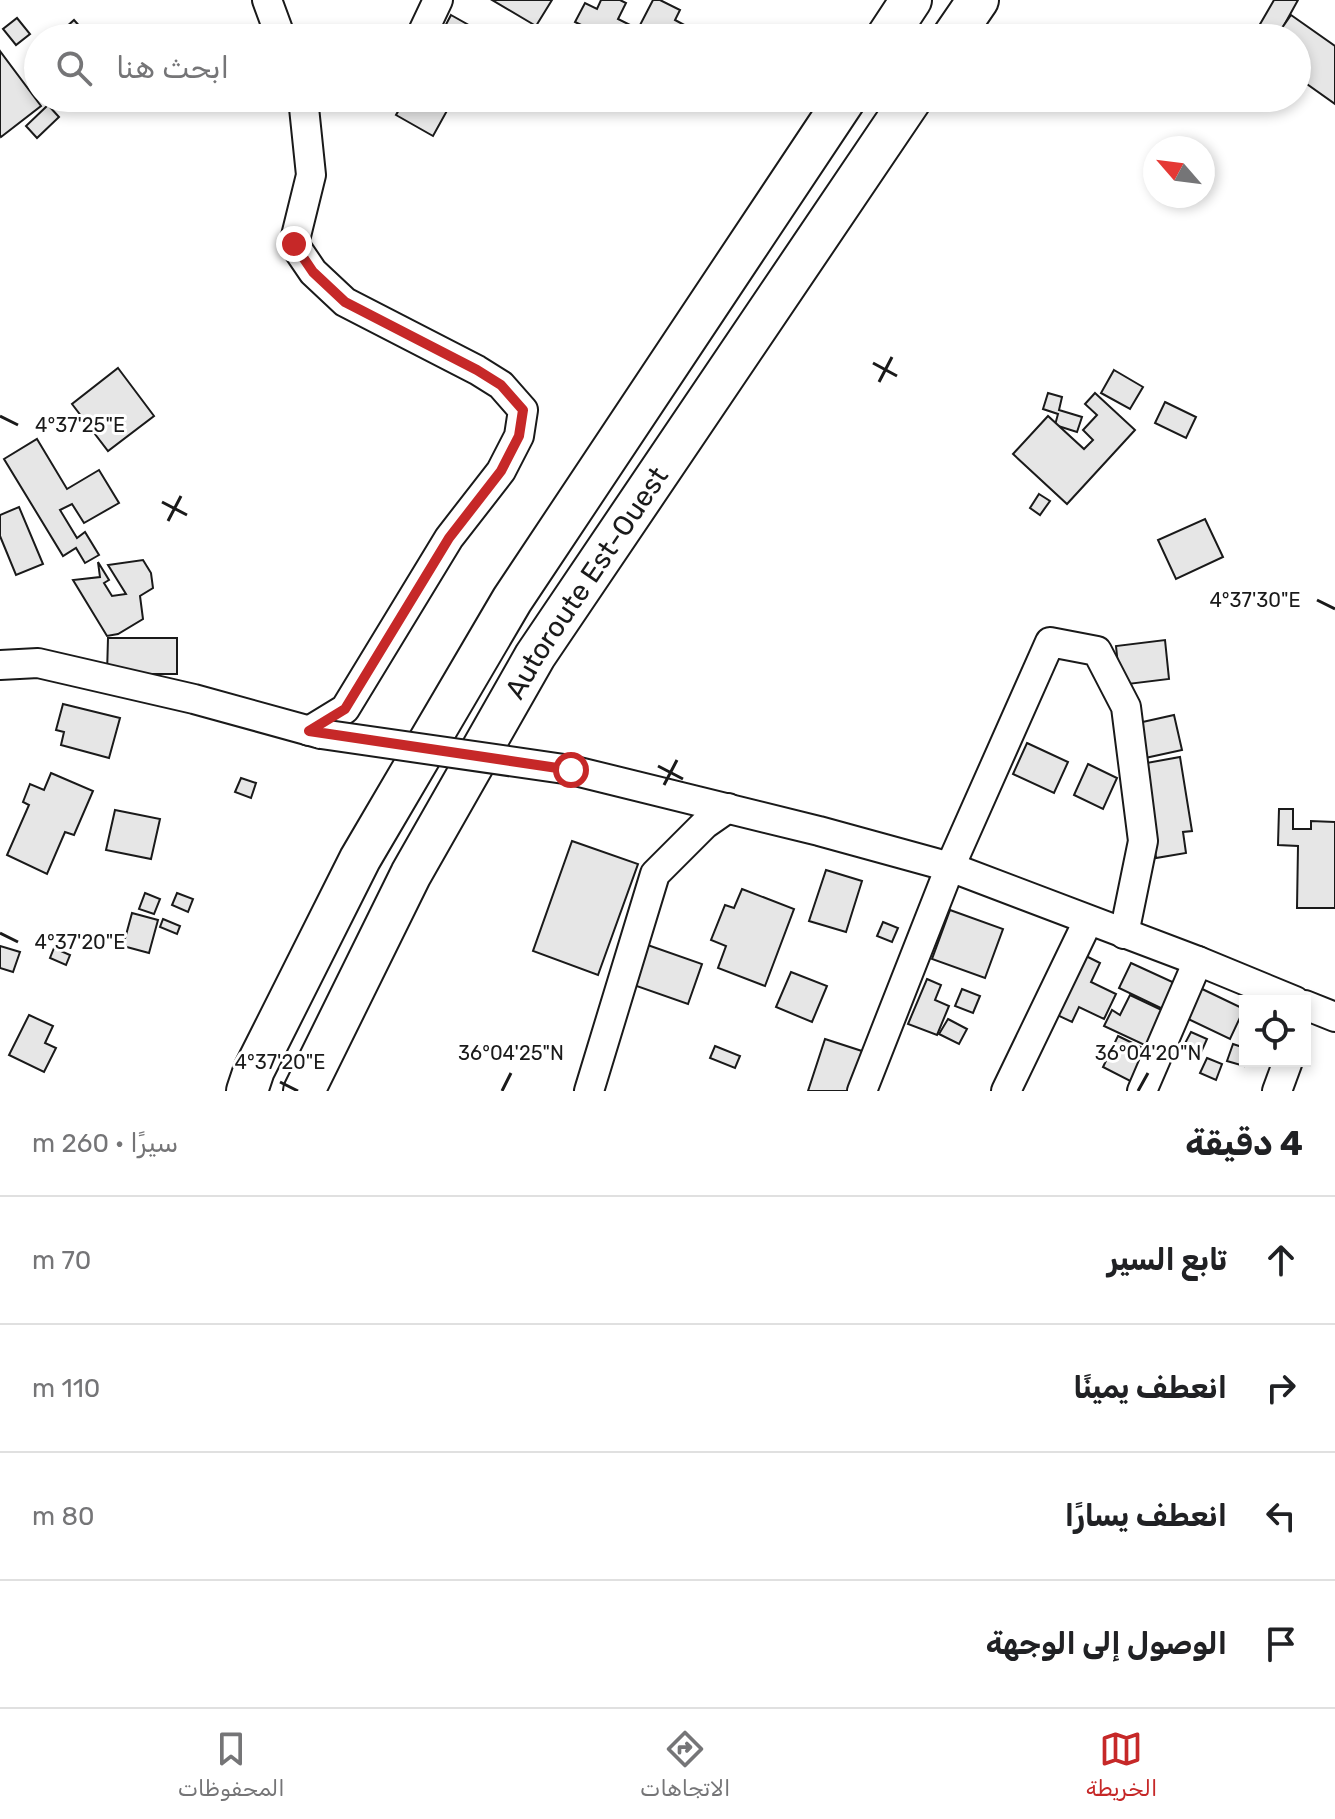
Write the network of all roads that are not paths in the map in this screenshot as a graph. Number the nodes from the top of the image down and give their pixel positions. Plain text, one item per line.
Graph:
1 (267, 0) edge
2 (438, 0) edge
3 (911, 0) edge
4 (978, 0) edge
5 (276, 24) edge
6 (427, 24) edge
7 (895, 24) edge
8 (962, 24) edge
9 (304, 112) edge
10 (837, 112) edge
11 (903, 112) edge
12 (0, 665) edge
13 (315, 732) junction
14 (728, 808) junction
15 (950, 867) junction
16 (1088, 921) junction
17 (1124, 934) junction
18 (1198, 961) junction
19 (1277, 995) edge
20 (1311, 1009) edge
21 (1335, 1017) edge
22 (1286, 1067) edge
23 (247, 1091) edge
24 (304, 1091) edge
25 (589, 1091) edge
26 (862, 1091) edge
27 (1006, 1091) edge
28 (1142, 1091) edge
29 (1277, 1091) edge

1 - 5 street
2 - 6 street
3 - 7 highway
4 - 8 highway
9 - 13 street
10 - 23 highway, Autoroute Est-Ouest
11 - 24 highway, Autoroute Est-Ouest
12 - 13 street
13 - 14 street, bridge
14 - 15 street
14 - 25 street
15 - 16 street
15 - 17 street
15 - 26 street
16 - 17 street
16 - 27 street
17 - 18 street
18 - 19 street
18 - 28 street
20 - 21 street
22 - 29 street

